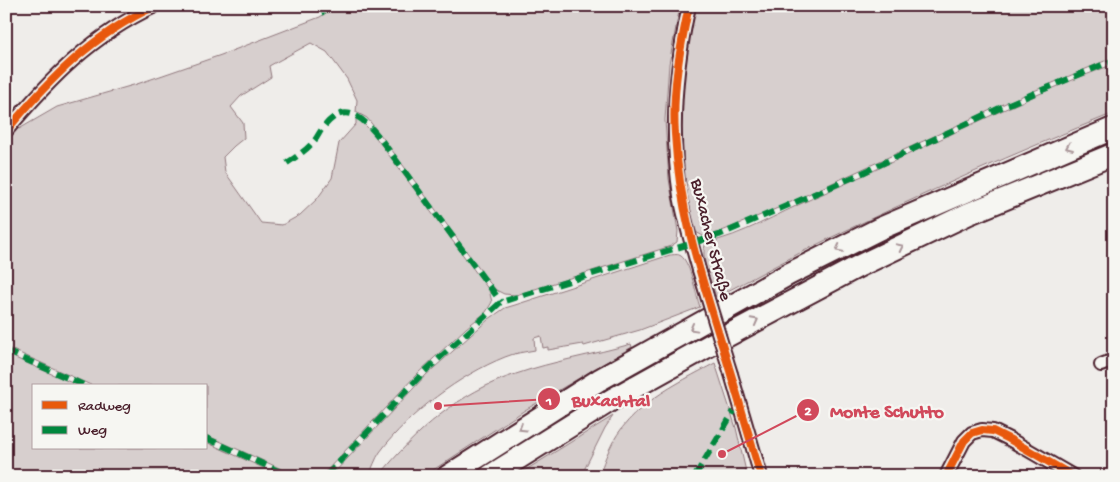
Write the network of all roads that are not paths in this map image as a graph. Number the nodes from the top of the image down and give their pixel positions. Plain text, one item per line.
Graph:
1 (154, 6) edge
2 (689, 6) edge
3 (1114, 128) edge
4 (6, 131) edge
5 (1114, 154) edge
6 (1114, 360) edge
7 (1101, 364) dead end
8 (448, 476) edge
9 (490, 476) edge
10 (761, 476) edge
11 (946, 476) edge
12 (1073, 476) edge

1 - 4 street
2 - 10 street, Buxacher Straße, bridge
3 -> 8 highway
9 -> 5 highway
6 - 7 street
11 - 12 street

